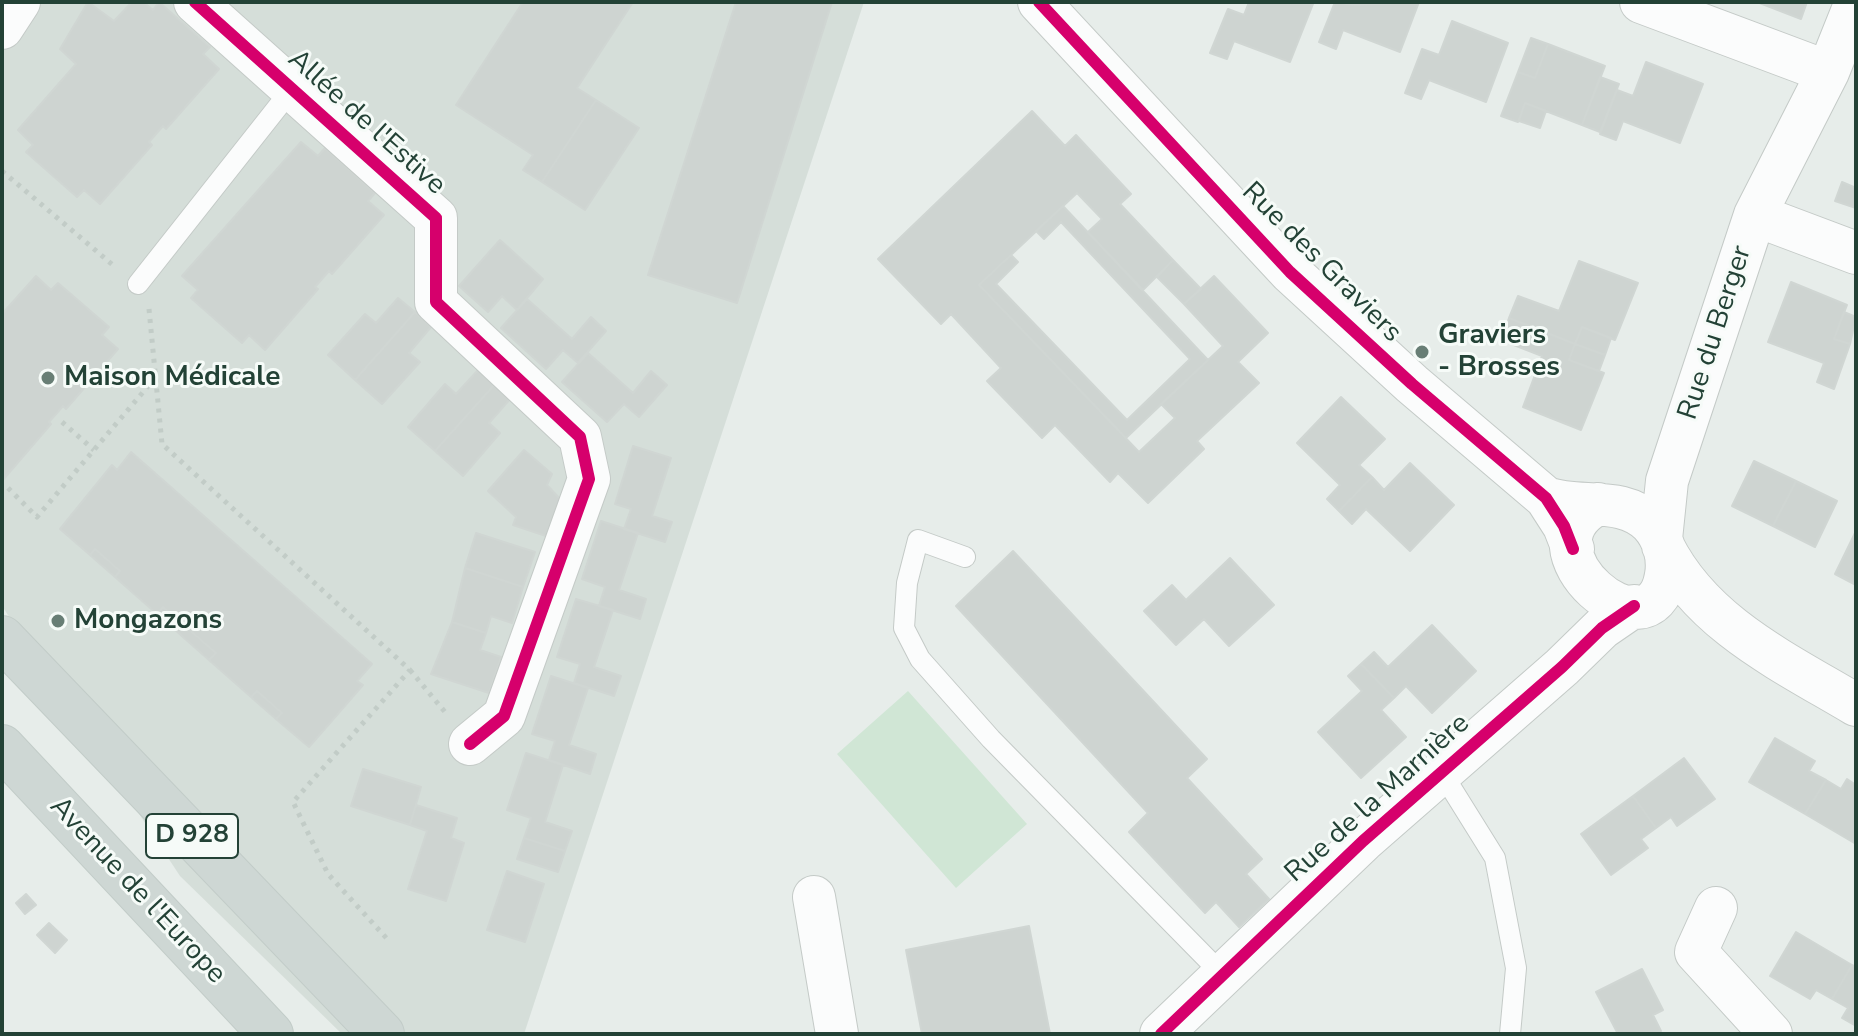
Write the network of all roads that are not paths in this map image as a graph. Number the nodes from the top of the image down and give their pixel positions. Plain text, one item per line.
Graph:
1 (19, 2) edge
2 (195, 2) edge
3 (1039, 2) edge
4 (1641, 2) edge
5 (1856, 2) edge
6 (2, 28) edge
7 (1828, 72) junction
8 (292, 89) junction
9 (1755, 215) junction
10 (1856, 253) edge
11 (138, 284) road end
12 (1677, 450) junction
13 (1546, 498) junction
14 (1606, 505) junction
15 (1662, 543) junction
16 (1574, 554) junction
17 (965, 557) dead end
18 (1638, 606) junction
19 (1734, 630) junction
20 (2, 638) edge
21 (1570, 659) junction
22 (1856, 705) edge
23 (470, 744) road end
24 (2, 747) edge
25 (1442, 773) junction
26 (814, 897) dead end
27 (1716, 908) dead end
28 (1223, 975) junction
29 (271, 1034) edge
30 (382, 1034) edge
31 (837, 1034) edge
32 (1161, 1034) edge
33 (1510, 1034) edge
34 (1771, 1034) edge

1 - 6 street
2 - 8 street, Allée de l'Estive
3 - 13 street, Rue des Graviers
4 - 7 street
5 - 7 street, Rue du Berger
7 - 9 street, Rue du Berger
8 - 11 lane
8 - 23 street, Allée de l'Estive
9 - 10 street
9 - 12 street, Rue du Berger
12 - 14 street, Rue du Berger
12 - 15 street, Rue du Berger
13 - 14 street
13 - 16 street, Rue des Graviers
14 - 15 street
14 - 16 street
15 - 18 street
15 - 19 street
16 - 18 street
16 - 21 street
17 - 28 lane
18 - 19 street
18 - 21 street, Rue de la Marnière
19 - 22 street
20 - 30 main road, D 928
21 - 25 street, Rue de la Marnière
24 - 29 main road, Avenue de l'Europe / D 928
25 - 28 street, Rue de la Marnière
25 - 33 lane
26 - 31 street
27 - 34 street
28 - 32 street, Rue de la Marnière

